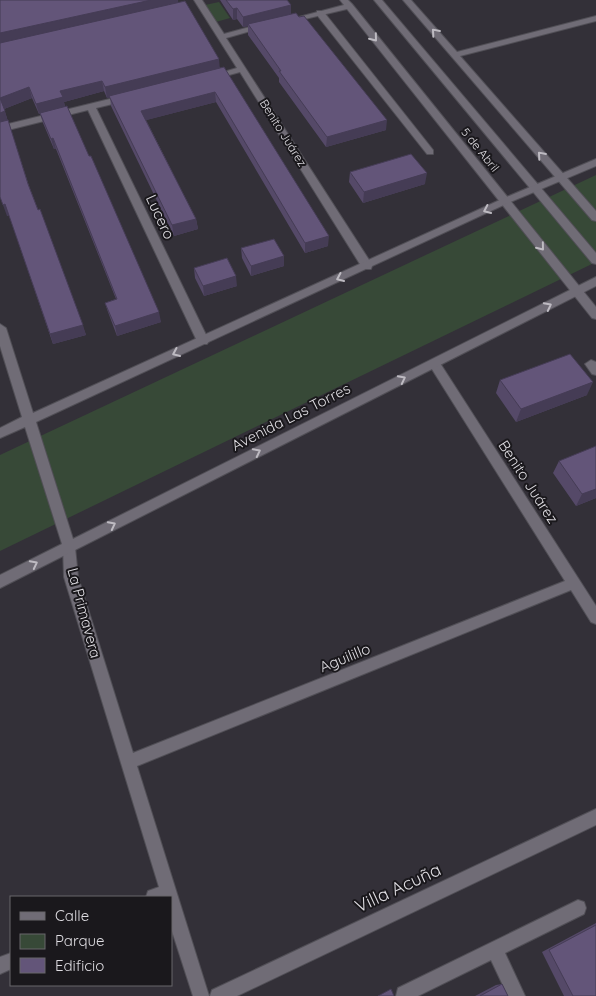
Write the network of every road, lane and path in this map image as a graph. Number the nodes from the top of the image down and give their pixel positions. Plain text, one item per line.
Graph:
1 (378, 0) edge
2 (407, 0) edge
3 (346, 3) edge
4 (197, 4) edge
5 (320, 13) junction
6 (596, 18) edge
7 (222, 37) junction
8 (454, 54) junction
9 (242, 69) junction
10 (204, 79) edge
11 (138, 95) edge
12 (91, 106) junction
13 (0, 129) edge
14 (430, 152) dead end
15 (596, 162) edge
16 (561, 178) junction
17 (535, 188) junction
18 (505, 201) junction
19 (596, 218) edge
20 (596, 260) edge
21 (367, 266) junction
22 (596, 282) edge
23 (577, 291) junction
24 (596, 315) edge
25 (0, 328) edge
26 (202, 341) junction
27 (434, 363) junction
28 (28, 420) junction
29 (0, 433) edge
30 (69, 547) junction
31 (0, 582) edge
32 (574, 583) junction
33 (596, 618) edge
34 (129, 762) junction
35 (596, 817) edge
36 (166, 896) edge
37 (578, 908) dead end
38 (172, 913) edge
39 (495, 949) junction
40 (404, 994) dead end
41 (201, 996) edge
42 (218, 996) edge
43 (517, 996) edge

1 - 17 street
8 -> 2 street
3 - 5 street
3 -> 18 street, 5 de Abril
4 - 7 street, Benito Juárez
5 - 7 street
5 - 14 street
6 - 8 street
7 - 9 street, Benito Juárez
16 -> 8 street
9 - 10 street
9 - 21 street, Benito Juárez
11 - 12 street
12 - 13 street
12 - 26 street, Lucero
15 - 16 street
16 - 17 street
16 - 19 street
17 - 18 street
17 - 20 street
18 -> 21 street
18 -> 23 street, 5 de Abril
21 -> 26 street
22 - 23 street, Avenida Las Torres
23 - 24 street, 5 de Abril
27 -> 23 street, Avenida Las Torres
25 - 28 street, La Primavera
26 -> 28 street
30 -> 27 street, Avenida Las Torres
27 - 32 street, Benito Juárez
28 - 29 street
28 - 30 street, La Primavera
31 -> 30 street, Avenida Las Torres
30 - 34 street, La Primavera
32 - 33 street, Benito Juárez
32 - 34 street, Aguilillo
34 - 36 street, La Primavera
35 - 42 street, Villa Acuña
37 - 39 street
38 - 41 street, La Primavera
39 - 40 street
39 - 43 street

